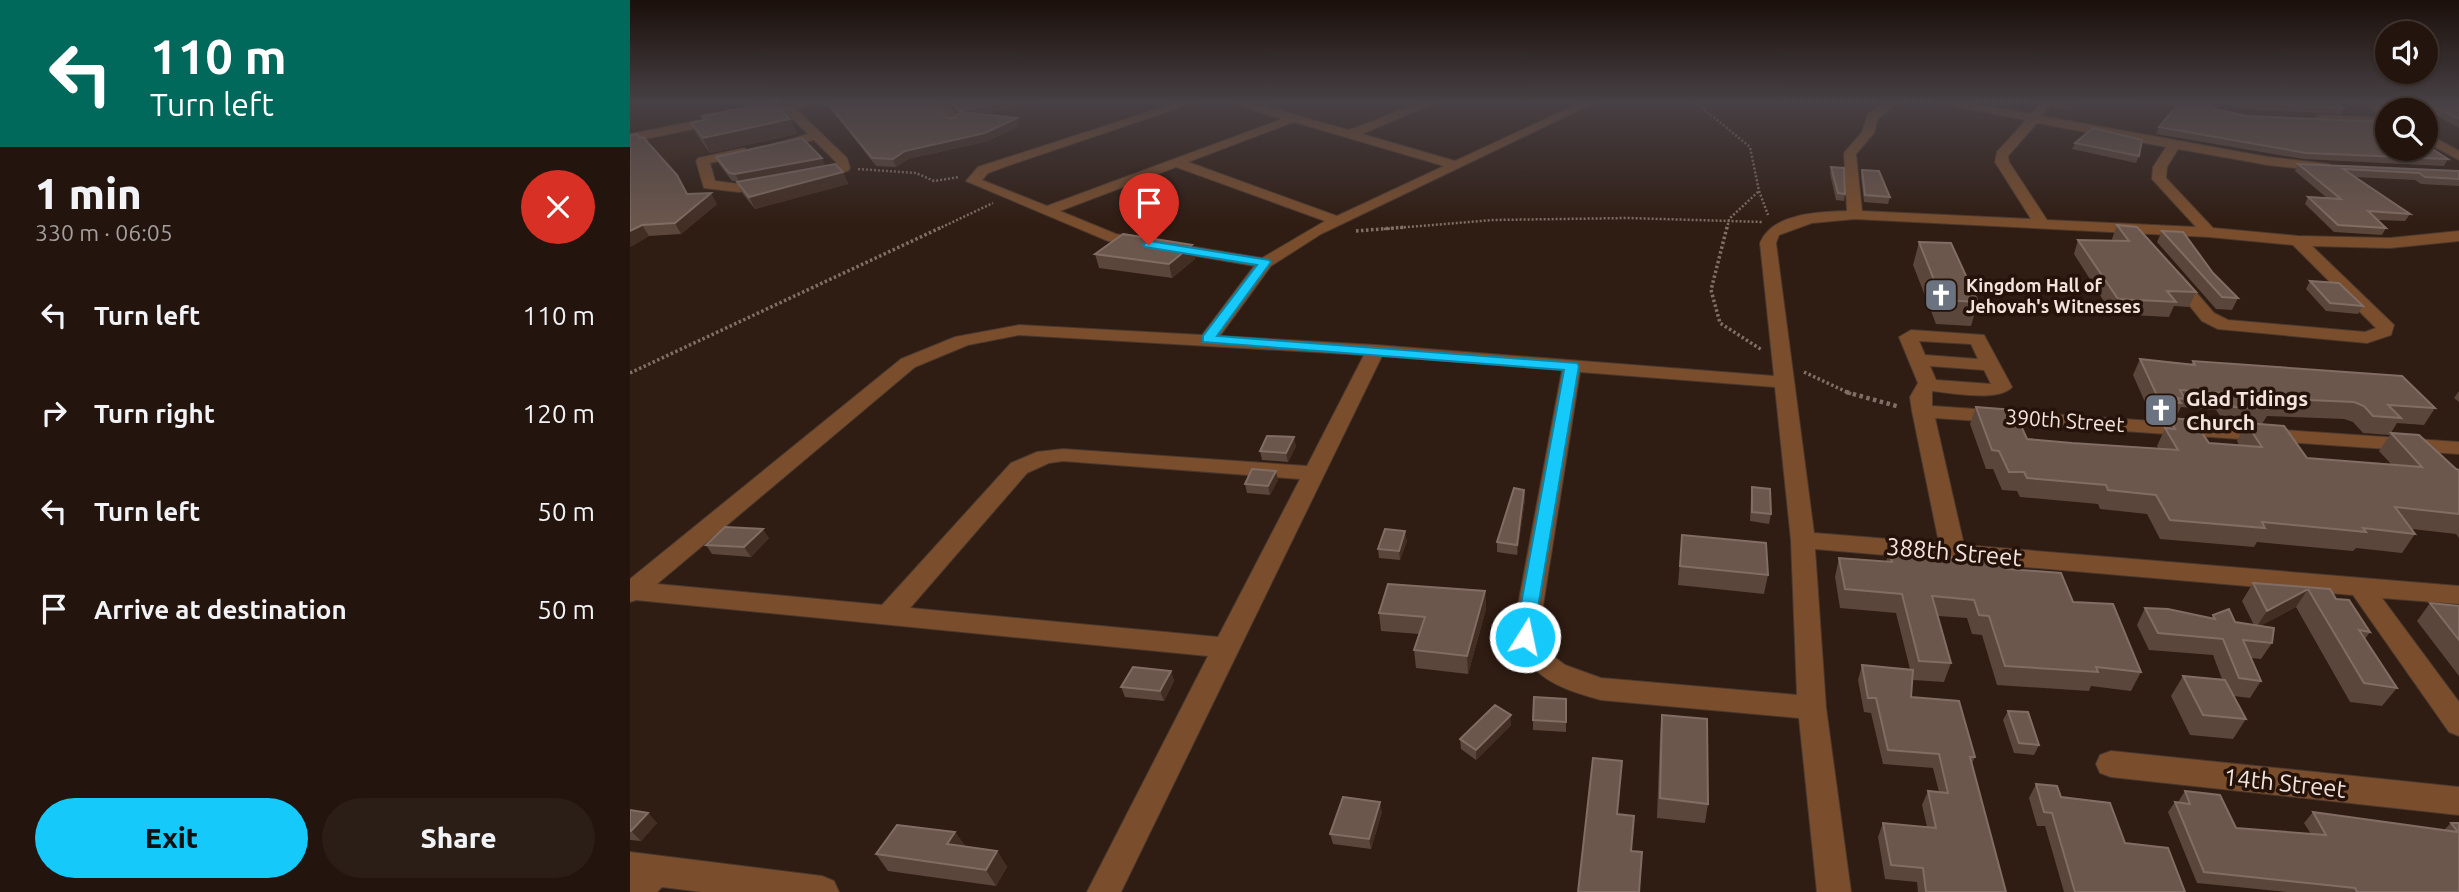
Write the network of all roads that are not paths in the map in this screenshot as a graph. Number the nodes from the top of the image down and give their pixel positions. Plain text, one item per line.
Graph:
1 (780, 144) edge
2 (824, 144) edge
3 (1062, 144) edge
4 (1224, 144) edge
5 (1384, 144) edge
6 (1502, 144) edge
7 (1858, 144) edge
8 (2011, 144) edge
9 (2167, 144) edge
10 (2438, 144) edge
11 (2174, 145) junction
12 (2459, 156) edge
13 (1174, 162) junction
14 (1456, 165) junction
15 (2335, 167) edge
16 (1047, 211) junction
17 (1855, 215) junction
18 (1338, 221) junction
19 (2042, 224) junction
20 (2135, 230) junction
21 (2209, 232) junction
22 (2459, 236) edge
23 (2298, 241) junction
24 (2151, 249) edge
25 (1265, 262) junction
26 (2167, 269) edge
27 (1208, 339) junction
28 (1376, 350) junction
29 (1572, 366) junction
30 (1783, 382) junction
31 (1929, 386) junction
32 (1922, 411) junction
33 (2459, 448) edge
34 (1314, 474) junction
35 (1802, 540) junction
36 (1953, 551) junction
37 (2361, 587) junction
38 (632, 592) edge
39 (2459, 595) edge
40 (889, 615) junction
41 (1226, 648) junction
42 (1812, 708) junction
43 (2459, 724) edge
44 (2111, 764) dead end
45 (2459, 801) edge
46 (641, 876) edge
47 (822, 892) edge
48 (1104, 892) edge
49 (1834, 892) edge

1 - 2 street
3 - 16 street
4 - 13 street
5 - 14 street
6 - 14 street
7 - 17 street
8 - 19 street
9 - 11 street
10 - 12 street
11 - 15 street
11 - 21 street
13 - 16 street
13 - 18 street
14 - 18 street
16 - 25 street
17 - 19 street
17 - 30 street
18 - 25 street
19 - 20 street
20 - 21 street
20 - 24 street
21 - 23 street
22 - 23 street
23 - 26 street
25 - 27 street
27 - 28 street
27 - 38 street
28 - 29 street
28 - 34 street
29 - 30 street
29 - 42 street
30 - 35 street
31 - 31 street
31 - 32 street
32 - 33 street, 390th Street
32 - 36 street
34 - 40 street
34 - 41 street
35 - 36 street, 388th Street
35 - 42 street
36 - 37 street, 388th Street
37 - 39 street, 388th Street
37 - 43 street
38 - 40 street
40 - 41 street
41 - 48 street
42 - 49 street
44 - 45 street, 14th Street
46 - 47 street

